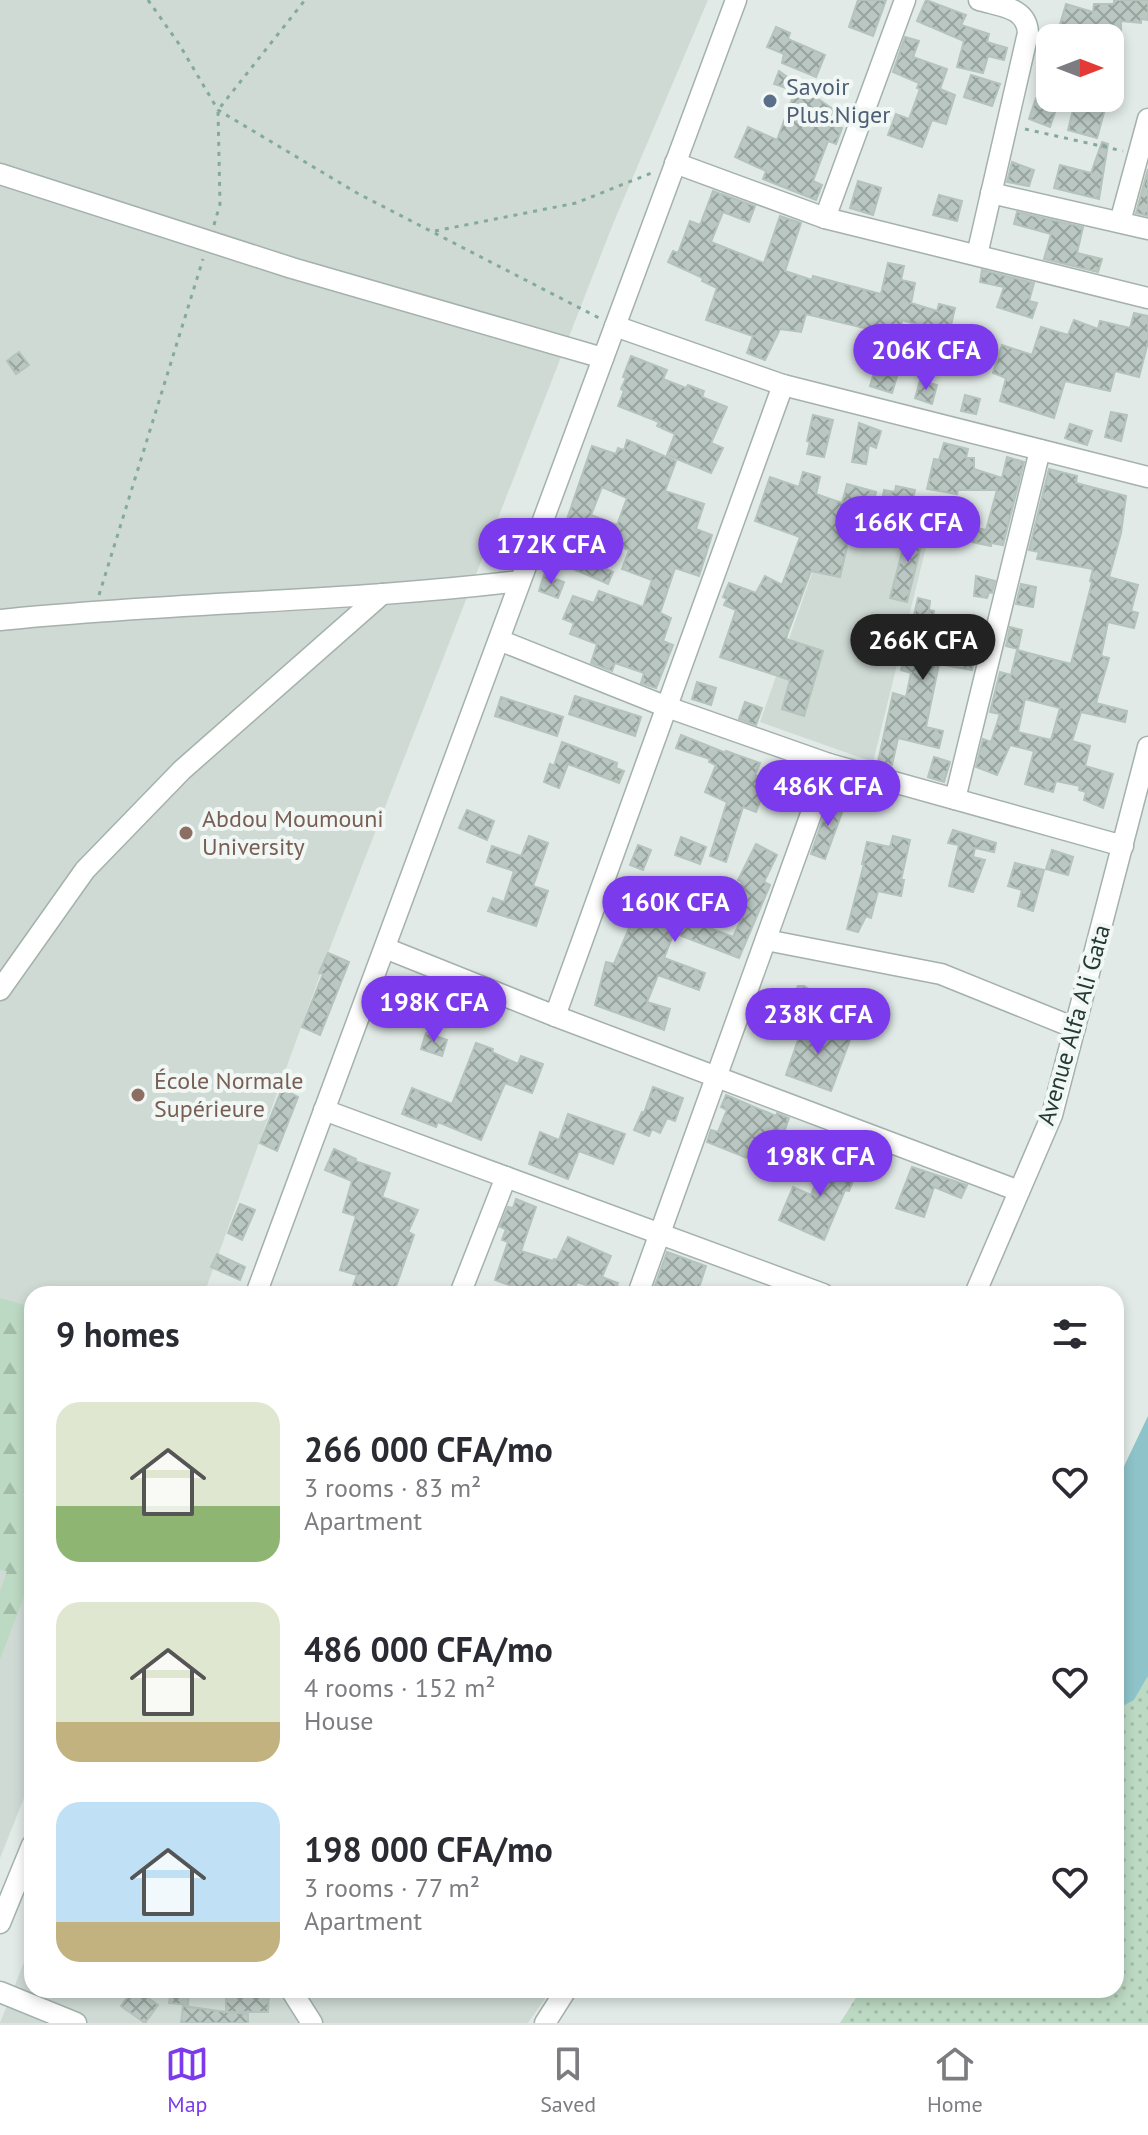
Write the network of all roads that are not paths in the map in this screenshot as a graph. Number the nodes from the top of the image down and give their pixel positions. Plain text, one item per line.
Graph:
1 (736, 0) edge
2 (905, 0) edge
3 (979, 0) edge
4 (1148, 119) edge
5 (675, 163) junction
6 (0, 174) edge
7 (991, 193) junction
8 (825, 218) junction
9 (1120, 222) junction
10 (1148, 229) edge
11 (977, 255) junction
12 (1148, 298) edge
13 (615, 326) junction
14 (603, 358) junction
15 (783, 385) junction
16 (1040, 450) junction
17 (1148, 477) edge
18 (520, 581) junction
19 (382, 594) junction
20 (0, 620) edge
21 (499, 640) junction
22 (667, 707) junction
23 (1148, 747) edge
24 (829, 764) junction
25 (955, 799) junction
26 (1123, 846) junction
27 (766, 940) junction
28 (385, 948) junction
29 (1, 990) edge
30 (555, 1016) junction
31 (1075, 1028) junction
32 (715, 1076) junction
33 (324, 1110) junction
34 (506, 1177) junction
35 (1019, 1191) junction
36 (659, 1234) junction
37 (262, 1286) edge
38 (463, 1286) edge
39 (641, 1286) edge
40 (801, 1286) edge
41 (978, 1286) edge
42 (24, 1864) edge
43 (0, 1923) edge
44 (0, 1992) edge
45 (296, 1998) edge
46 (561, 1998) edge
47 (76, 2023) edge
48 (312, 2023) edge
49 (545, 2023) edge

1 - 5 street
2 - 8 street
3 - 7 street
4 - 9 street
5 - 8 street
5 - 13 street
6 - 14 street
7 - 9 street
7 - 11 street
8 - 11 street
9 - 10 street
11 - 12 street
13 - 14 street
13 - 15 street
14 - 18 street
15 - 16 street
15 - 22 street
16 - 17 street
16 - 25 street
18 - 19 street
18 - 21 street
19 - 20 street
19 - 29 street
21 - 22 street
21 - 28 street
22 - 24 street
22 - 30 street
23 - 26 street, Avenue Alfa Ali Gata
24 - 25 street
24 - 27 street
25 - 26 street
26 - 31 street, Avenue Alfa Ali Gata
27 - 31 street
27 - 32 street
28 - 30 street
28 - 33 street
30 - 32 street
31 - 35 street, Avenue Alfa Ali Gata
32 - 35 street
32 - 36 street
33 - 34 street
33 - 37 street
34 - 36 street
34 - 38 street
35 - 41 street, Avenue Alfa Ali Gata
36 - 39 street
36 - 40 street
42 - 43 street
44 - 47 street
45 - 48 street
46 - 49 street

